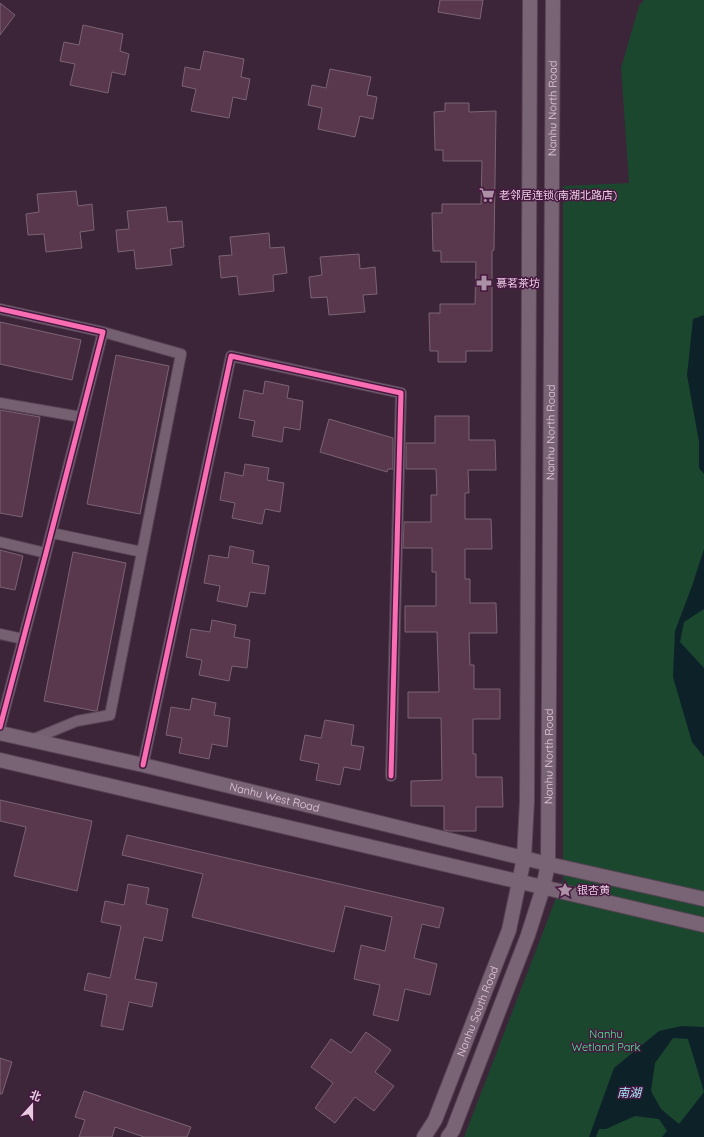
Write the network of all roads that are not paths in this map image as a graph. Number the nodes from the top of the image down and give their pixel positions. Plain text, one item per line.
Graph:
1 (530, 0) edge
2 (553, 0) edge
3 (0, 309) edge
4 (103, 332) junction
5 (0, 403) edge
6 (81, 417) junction
7 (52, 533) junction
8 (0, 542) edge
9 (142, 552) junction
10 (46, 553) junction
11 (0, 634) edge
12 (23, 639) junction
13 (0, 727) edge
14 (0, 733) edge
15 (31, 740) junction
16 (0, 760) edge
17 (143, 765) junction
18 (391, 776) dead end
19 (524, 858) junction
20 (548, 864) junction
21 (520, 882) junction
22 (543, 888) junction
23 (704, 899) edge
24 (704, 925) edge
25 (424, 1137) edge
26 (448, 1137) edge

1 - 19 main road, Nanhu North Road
2 - 20 main road, Nanhu North Road
3 - 4 street
4 - 6 street
4 - 9 street
5 - 6 street
6 - 7 street
7 - 9 street
7 - 10 street
8 - 10 street
9 - 15 street
10 - 12 street
11 - 12 street
12 - 13 street
14 - 15 main road, Nanhu West Road
15 - 17 main road, Nanhu West Road
16 - 21 main road
17 - 18 street
17 - 19 main road, Nanhu West Road
19 - 20 main road, Nanhu West Road
19 - 21 main road, Nanhu North Road
20 - 22 main road, Nanhu North Road
20 - 23 main road, Nanhu West Road
21 - 22 main road
21 - 25 main road, Nanhu South Road
22 - 24 main road
22 - 26 main road, Nanhu South Road

